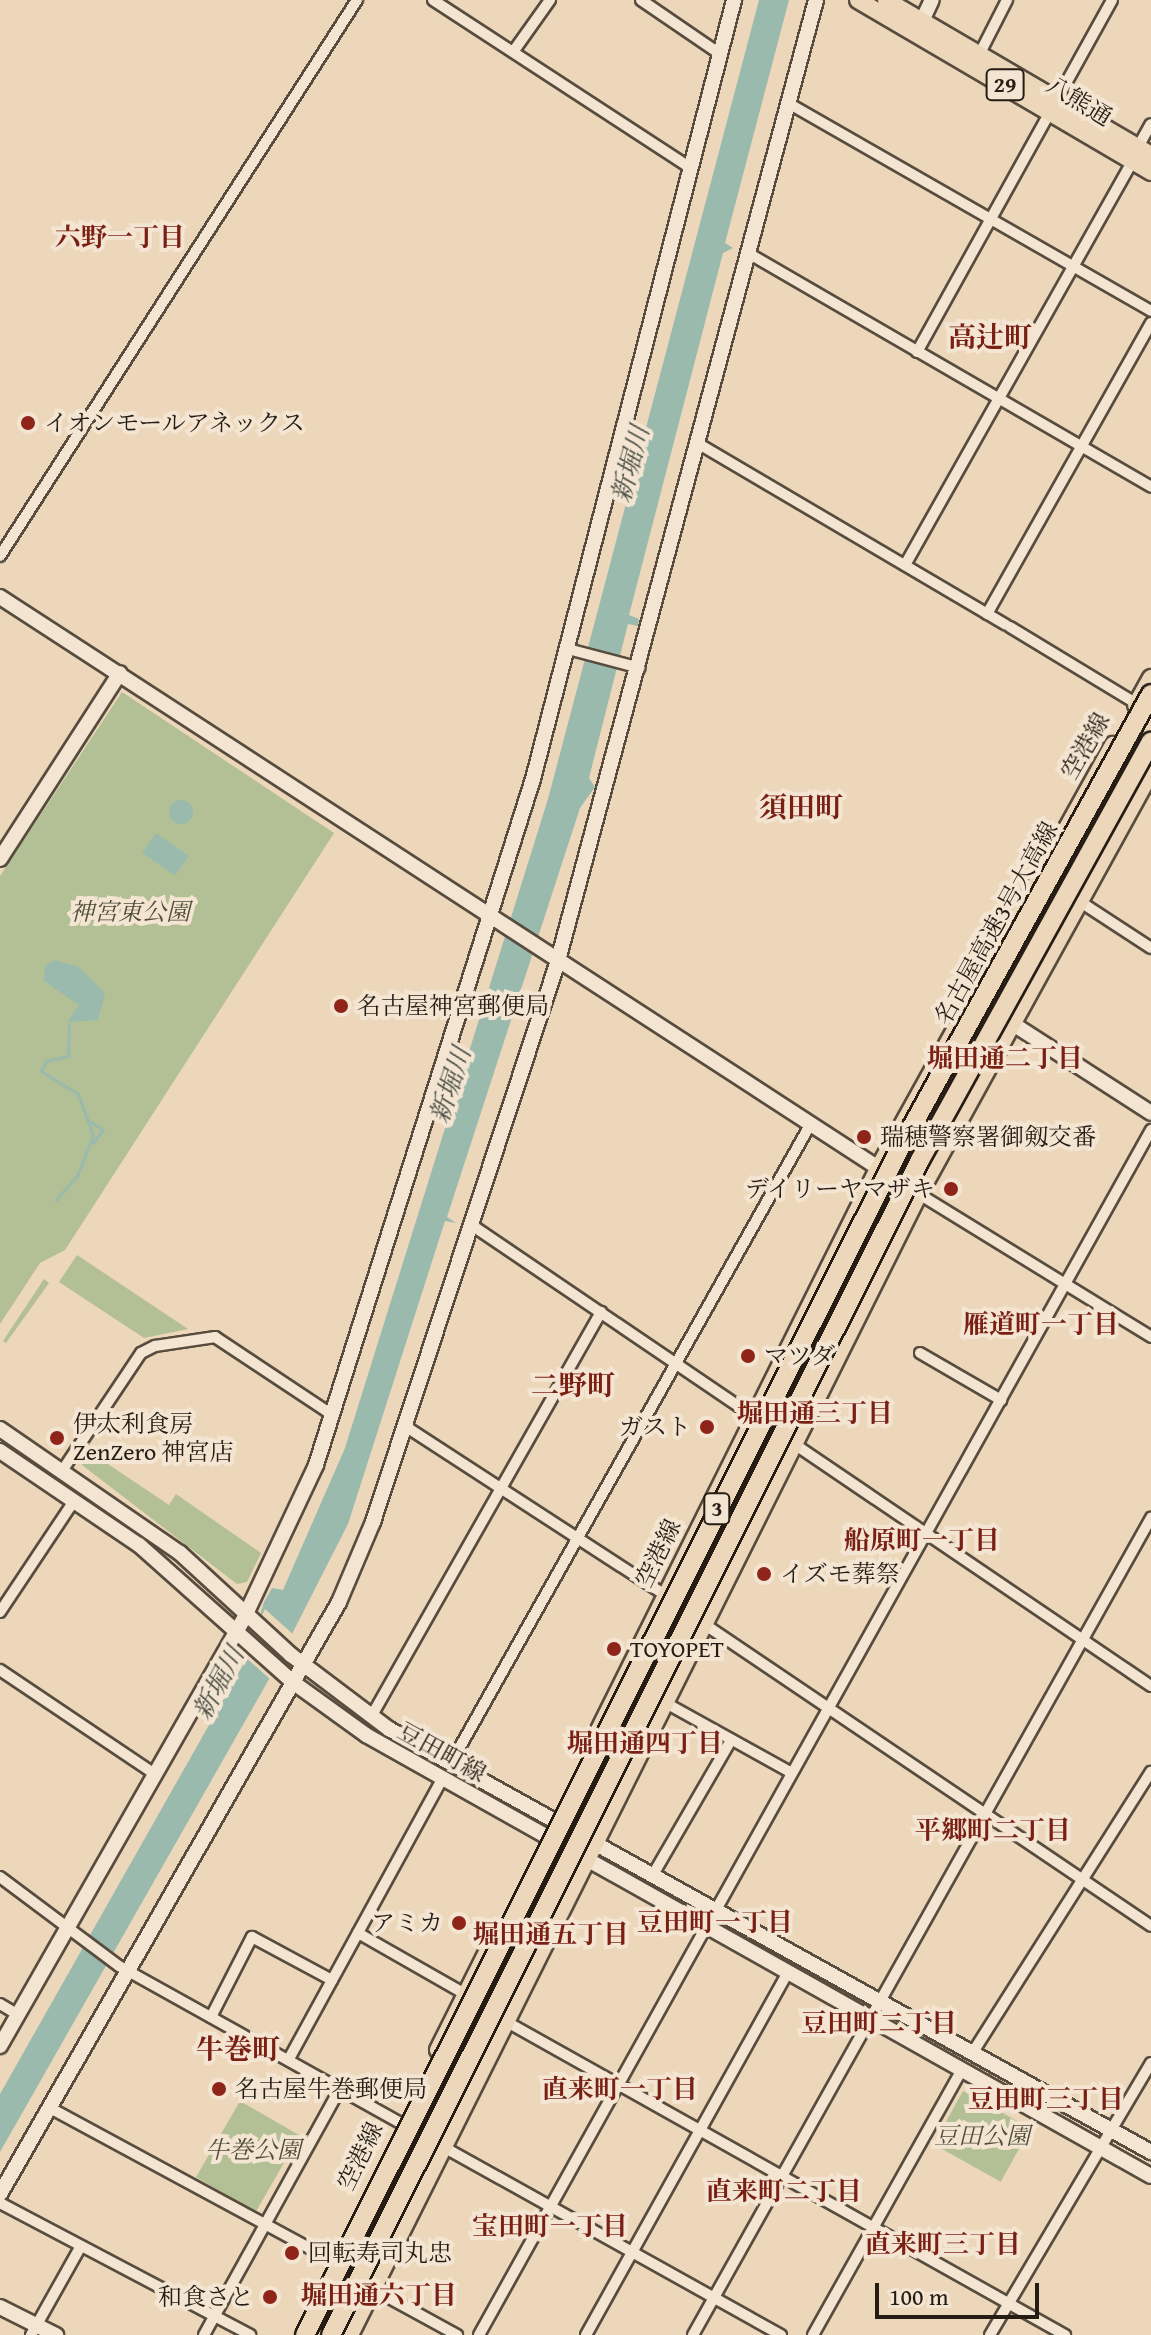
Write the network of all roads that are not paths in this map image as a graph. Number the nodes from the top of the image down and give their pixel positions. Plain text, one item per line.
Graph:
1 (357, 0) edge
2 (433, 0) edge
3 (550, 0) edge
4 (641, 0) edge
5 (734, 0) edge
6 (816, 0) edge
7 (858, 0) edge
8 (886, 0) edge
9 (932, 0) edge
10 (1007, 0) edge
11 (1112, 0) edge
12 (922, 21) junction
13 (513, 52) junction
14 (720, 54) junction
15 (979, 55) junction
16 (788, 103) junction
17 (1054, 106) junction
18 (1151, 124) edge
19 (1141, 154) edge
20 (691, 168) junction
21 (1151, 172) edge
22 (991, 219) junction
23 (748, 253) junction
24 (1073, 266) junction
25 (1151, 311) edge
26 (1151, 323) edge
27 (917, 352) junction
28 (999, 399) junction
29 (699, 444) junction
30 (1080, 446) junction
31 (1151, 487) edge
32 (0, 556) edge
33 (905, 565) junction
34 (0, 597) edge
35 (987, 614) junction
36 (573, 650) junction
37 (634, 667) junction
38 (120, 673) junction
39 (1151, 678) edge
40 (1144, 699) edge
41 (1151, 722) edge
42 (1151, 741) edge
43 (1151, 772) edge
44 (0, 859) edge
45 (1079, 901) junction
46 (495, 920) junction
47 (1151, 948) edge
48 (552, 961) junction
49 (1013, 1024) junction
50 (1151, 1113) edge
51 (810, 1125) junction
52 (1151, 1130) edge
53 (878, 1169) junction
54 (919, 1194) junction
55 (473, 1226) junction
56 (1064, 1286) junction
57 (601, 1312) junction
58 (1151, 1337) edge
59 (920, 1353) dead end
60 (677, 1363) junction
61 (800, 1395) junction
62 (1001, 1400) junction
63 (331, 1414) junction
64 (754, 1414) junction
65 (408, 1428) junction
66 (0, 1429) edge
67 (794, 1443) junction
68 (0, 1451) edge
69 (62, 1471) junction
70 (502, 1489) junction
71 (74, 1501) junction
72 (1151, 1518) edge
73 (927, 1534) junction
74 (578, 1540) junction
75 (665, 1595) junction
76 (0, 1612) edge
77 (252, 1619) junction
78 (704, 1624) junction
79 (242, 1635) junction
80 (1082, 1640) junction
81 (304, 1666) junction
82 (0, 1670) edge
83 (639, 1681) dead end
84 (294, 1683) junction
85 (1151, 1686) edge
86 (664, 1702) junction
87 (830, 1709) junction
88 (371, 1717) junction
89 (731, 1740) junction
90 (451, 1763) junction
91 (1151, 1772) edge
92 (792, 1773) junction
93 (155, 1774) junction
94 (443, 1778) junction
95 (985, 1814) junction
96 (555, 1818) junction
97 (548, 1835) junction
98 (597, 1841) junction
99 (589, 1858) junction
100 (654, 1873) junction
101 (0, 1877) edge
102 (1081, 1878) junction
103 (717, 1908) junction
104 (707, 1925) junction
105 (1151, 1926) edge
106 (66, 1930) junction
107 (358, 1933) junction
108 (124, 1969) junction
109 (788, 1972) junction
110 (332, 1980) junction
111 (465, 1994) junction
112 (880, 2000) junction
113 (0, 2004) edge
114 (18, 2015) junction
115 (211, 2017) junction
116 (870, 2018) junction
117 (507, 2022) junction
118 (0, 2046) edge
119 (973, 2052) junction
120 (290, 2057) junction
121 (1151, 2063) edge
122 (962, 2070) junction
123 (618, 2084) junction
124 (341, 2087) junction
125 (52, 2109) junction
126 (403, 2121) junction
127 (1109, 2128) junction
128 (700, 2130) junction
129 (444, 2146) junction
130 (1098, 2146) junction
131 (1151, 2152) edge
132 (782, 2176) junction
133 (1151, 2176) edge
134 (0, 2194) edge
135 (0, 2203) edge
136 (550, 2206) junction
137 (265, 2226) junction
138 (873, 2227) junction
139 (81, 2246) junction
140 (632, 2252) junction
141 (335, 2262) junction
142 (373, 2289) junction
143 (714, 2298) junction
144 (1008, 2303) junction
145 (0, 2307) edge
146 (215, 2317) junction
147 (34, 2330) edge
148 (56, 2335) edge
149 (204, 2335) edge
150 (250, 2335) edge
151 (302, 2335) edge
152 (331, 2335) edge
153 (350, 2335) edge
154 (457, 2335) edge
155 (479, 2335) edge
156 (586, 2335) edge
157 (693, 2335) edge
158 (781, 2335) edge
159 (813, 2335) edge
160 (990, 2335) edge
161 (1065, 2335) edge

1 - 32 street
2 - 13 street
3 - 13 street
4 - 14 street
5 - 14 street
6 - 16 street
7 - 17 main road, 八熊通 / 29
8 - 12 main road, 八熊通 / 29
9 - 12 street
10 - 15 street
11 - 17 street
12 - 15 main road, 八熊通 / 29
13 - 20 street
14 - 20 street
15 - 17 main road, 八熊通 / 29
16 - 22 street
16 - 23 street
17 - 19 main road, 八熊通 / 29
17 - 22 street
18 - 19 street
19 - 21 main road, 八熊通 / 29
19 - 24 street
20 - 36 street
22 - 24 street
22 - 27 street
23 - 27 street
23 - 29 street
24 - 25 street
24 - 28 street
26 - 30 street
27 - 28 street
28 - 30 street
28 - 33 street
29 - 33 street
29 - 37 street
30 - 31 street
30 - 35 street
33 - 35 street
34 - 38 street
35 - 40 street
36 - 37 street
36 - 46 street
37 - 48 street
38 - 44 street
38 - 46 street
39 - 40 main road, 空港線
40 - 53 main road, 空港線
40 - 151 highway, 名古屋高速3号大高線 / 3, bridge
41 - 61 highway, bridge
42 - 61 highway, 名古屋高速3号大高線 / 3, bridge
43 - 45 main road
45 - 47 street
45 - 49 main road
46 - 48 street
46 - 63 street
48 - 51 street
48 - 55 street
49 - 50 street
49 - 54 main road
51 - 53 street
51 - 60 street
52 - 56 street
53 - 54 street
53 - 64 main road, 空港線
54 - 56 street
54 - 67 main road
55 - 57 street
55 - 65 street
56 - 58 street
56 - 62 street
57 - 60 street
57 - 70 street
59 - 62 street
60 - 64 street
60 - 74 street
61 - 152 highway, 名古屋高速3号大高線 / 3, bridge
62 - 73 street
63 - 69 street
63 - 77 street
64 - 67 street
64 - 75 main road, 空港線
65 - 70 street
65 - 81 street
66 - 69 street
67 - 73 street
67 - 78 main road
68 - 71 street
69 - 77 street
70 - 74 street
70 - 88 street
71 - 76 street
71 - 79 street
72 - 80 street
73 - 80 street
73 - 87 street
74 - 75 street
74 - 90 street
75 - 96 main road, 空港線
77 - 79 street
77 - 81 street, 豆田町線
78 - 86 main road
78 - 87 street
79 - 84 street, 豆田町線
79 - 93 street
80 - 85 street
80 - 95 street
81 - 84 street
81 - 88 street, 豆田町線
82 - 93 street
83 - 151 highway, bridge
84 - 94 street, 豆田町線
84 - 108 street
86 - 89 street
86 - 98 main road
87 - 92 street
87 - 95 street
88 - 90 street, 豆田町線
89 - 92 street
89 - 100 street
90 - 96 street, 豆田町線
91 - 102 street
92 - 103 street
93 - 106 street
94 - 97 street, 豆田町線
94 - 107 street
95 - 102 street
95 - 112 street
96 - 97 main road, 空港線
96 - 98 street, 豆田町線
97 - 99 street, 豆田町線
97 - 111 main road, 空港線
98 - 99 main road
98 - 100 street, 豆田町線
99 - 104 street, 豆田町線
99 - 117 main road
100 - 103 street, 豆田町線
101 - 106 street
102 - 105 street
102 - 119 street
103 - 112 street, 豆田町線
104 - 109 street, 豆田町線
104 - 123 street
106 - 108 street
106 - 114 street
107 - 110 street
107 - 111 street
108 - 115 street
108 - 125 street
109 - 116 street, 豆田町線
109 - 128 street
110 - 115 street
110 - 120 street
111 - 126 main road, 空港線
112 - 116 street
112 - 119 street, 豆田町線
113 - 114 street
114 - 118 street
115 - 120 street
116 - 122 street, 豆田町線
116 - 132 street
117 - 123 street
117 - 129 main road
119 - 127 street, 豆田町線
120 - 124 street
121 - 127 street
122 - 130 street, 豆田町線
122 - 138 street
123 - 128 street
123 - 136 street
124 - 126 street
124 - 137 street
125 - 134 street
125 - 137 street
126 - 129 street
126 - 141 main road, 空港線
127 - 130 street
127 - 131 street, 豆田町線
128 - 132 street
128 - 140 street
129 - 136 street
129 - 142 main road
130 - 133 street, 豆田町線
130 - 144 street
132 - 138 street
132 - 143 street
135 - 139 street
136 - 140 street
136 - 155 street
137 - 141 street
137 - 146 street
138 - 144 street
138 - 159 street
139 - 146 street
139 - 147 street
140 - 143 street
140 - 156 street
141 - 151 main road, 空港線
142 - 153 main road
142 - 154 street
143 - 157 street
143 - 158 street
144 - 160 street
144 - 161 street
145 - 147 street
146 - 149 street
146 - 150 street
147 - 148 street

